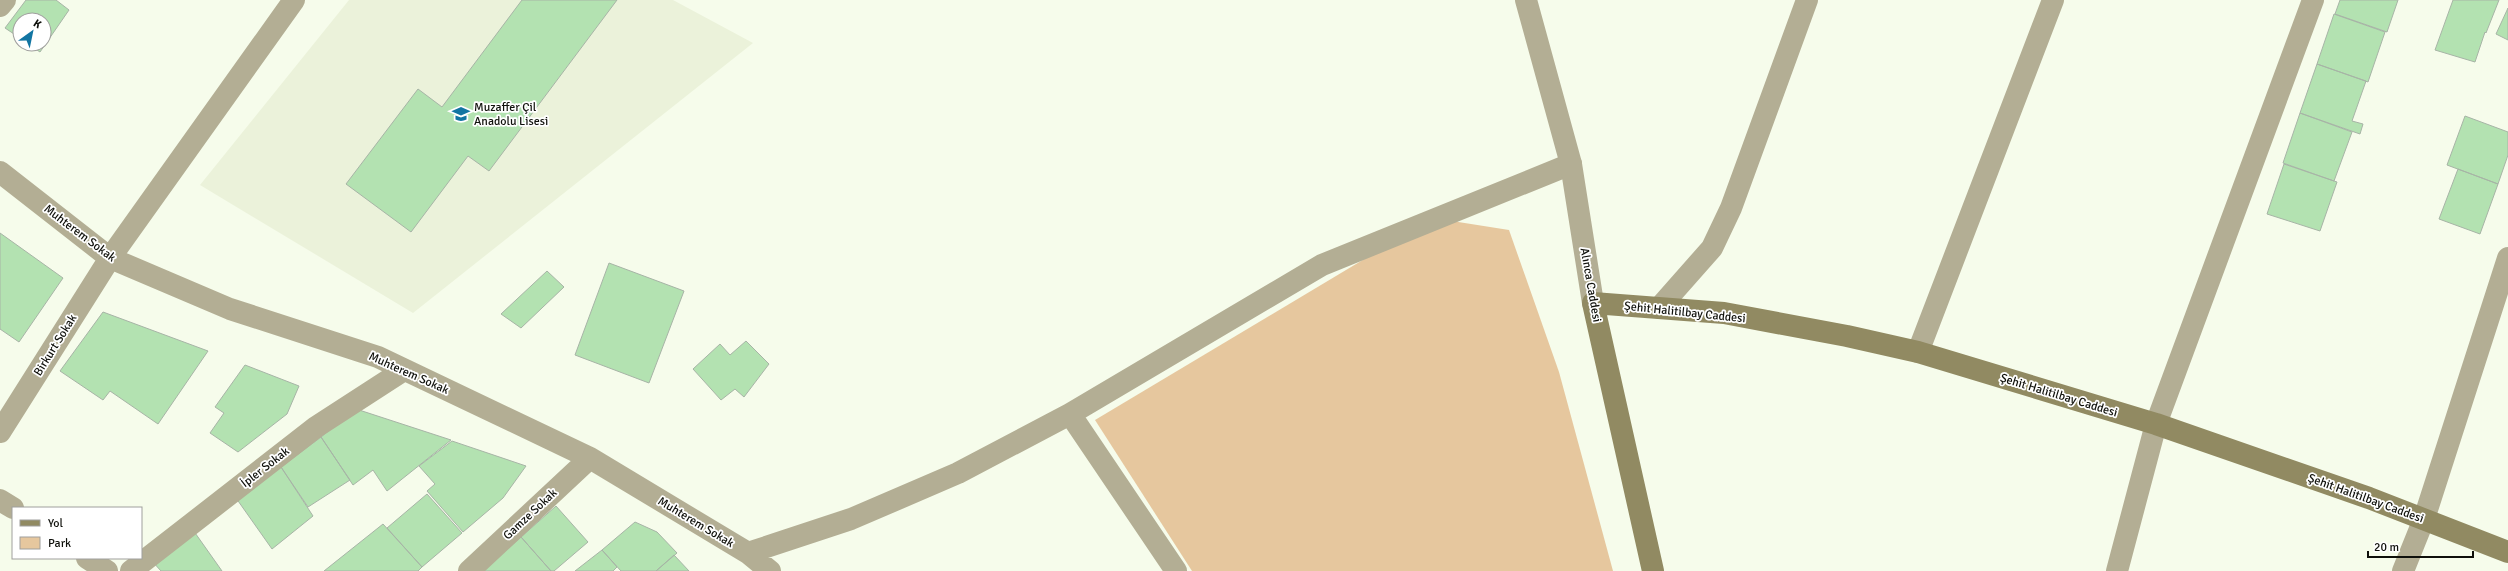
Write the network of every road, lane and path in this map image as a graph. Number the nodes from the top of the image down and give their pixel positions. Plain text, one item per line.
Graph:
1 (4, 0) edge
2 (294, 0) edge
3 (1526, 0) edge
4 (1807, 0) edge
5 (2053, 0) edge
6 (2313, 0) edge
7 (0, 6) edge
8 (1571, 164) junction
9 (0, 172) edge
10 (110, 258) junction
11 (2508, 258) edge
12 (1593, 303) junction
13 (1659, 308) junction
14 (1918, 352) junction
15 (404, 370) junction
16 (1070, 414) junction
17 (2156, 424) junction
18 (0, 432) edge
19 (590, 458) junction
20 (0, 500) edge
21 (12, 507) edge
22 (2424, 519) junction
23 (2508, 552) edge
24 (748, 553) junction
25 (89, 559) edge
26 (1648, 569) edge
27 (107, 571) edge
28 (131, 571) edge
29 (469, 571) edge
30 (770, 571) edge
31 (1176, 571) edge
32 (2117, 571) edge
33 (2403, 571) edge

1 - 7 street
2 - 10 street, Birkurt Sokak
3 - 8 street, Alınca Caddesi
4 - 13 street
5 - 14 street
6 - 17 street
8 - 12 street, Alınca Caddesi
8 - 16 street
9 - 10 street, Muhterem Sokak
10 - 15 street, Muhterem Sokak
10 - 18 street, Birkurt Sokak
11 - 22 street
12 - 13 main road, Şehit Halitilbay Caddesi
12 - 26 main road, Alınca Caddesi
13 - 14 main road, Şehit Halitilbay Caddesi
14 - 17 main road, Şehit Halitilbay Caddesi
15 - 19 street, Muhterem Sokak
15 - 28 street, İpler Sokak
16 - 24 street
16 - 31 street
17 - 22 main road, Şehit Halitilbay Caddesi
17 - 32 street
19 - 24 street, Muhterem Sokak
19 - 29 street, Gamze Sokak
20 - 21 street
22 - 23 main road, Şehit Halitilbay Caddesi
22 - 33 street
24 - 30 street, Muhterem Sokak
25 - 27 street

